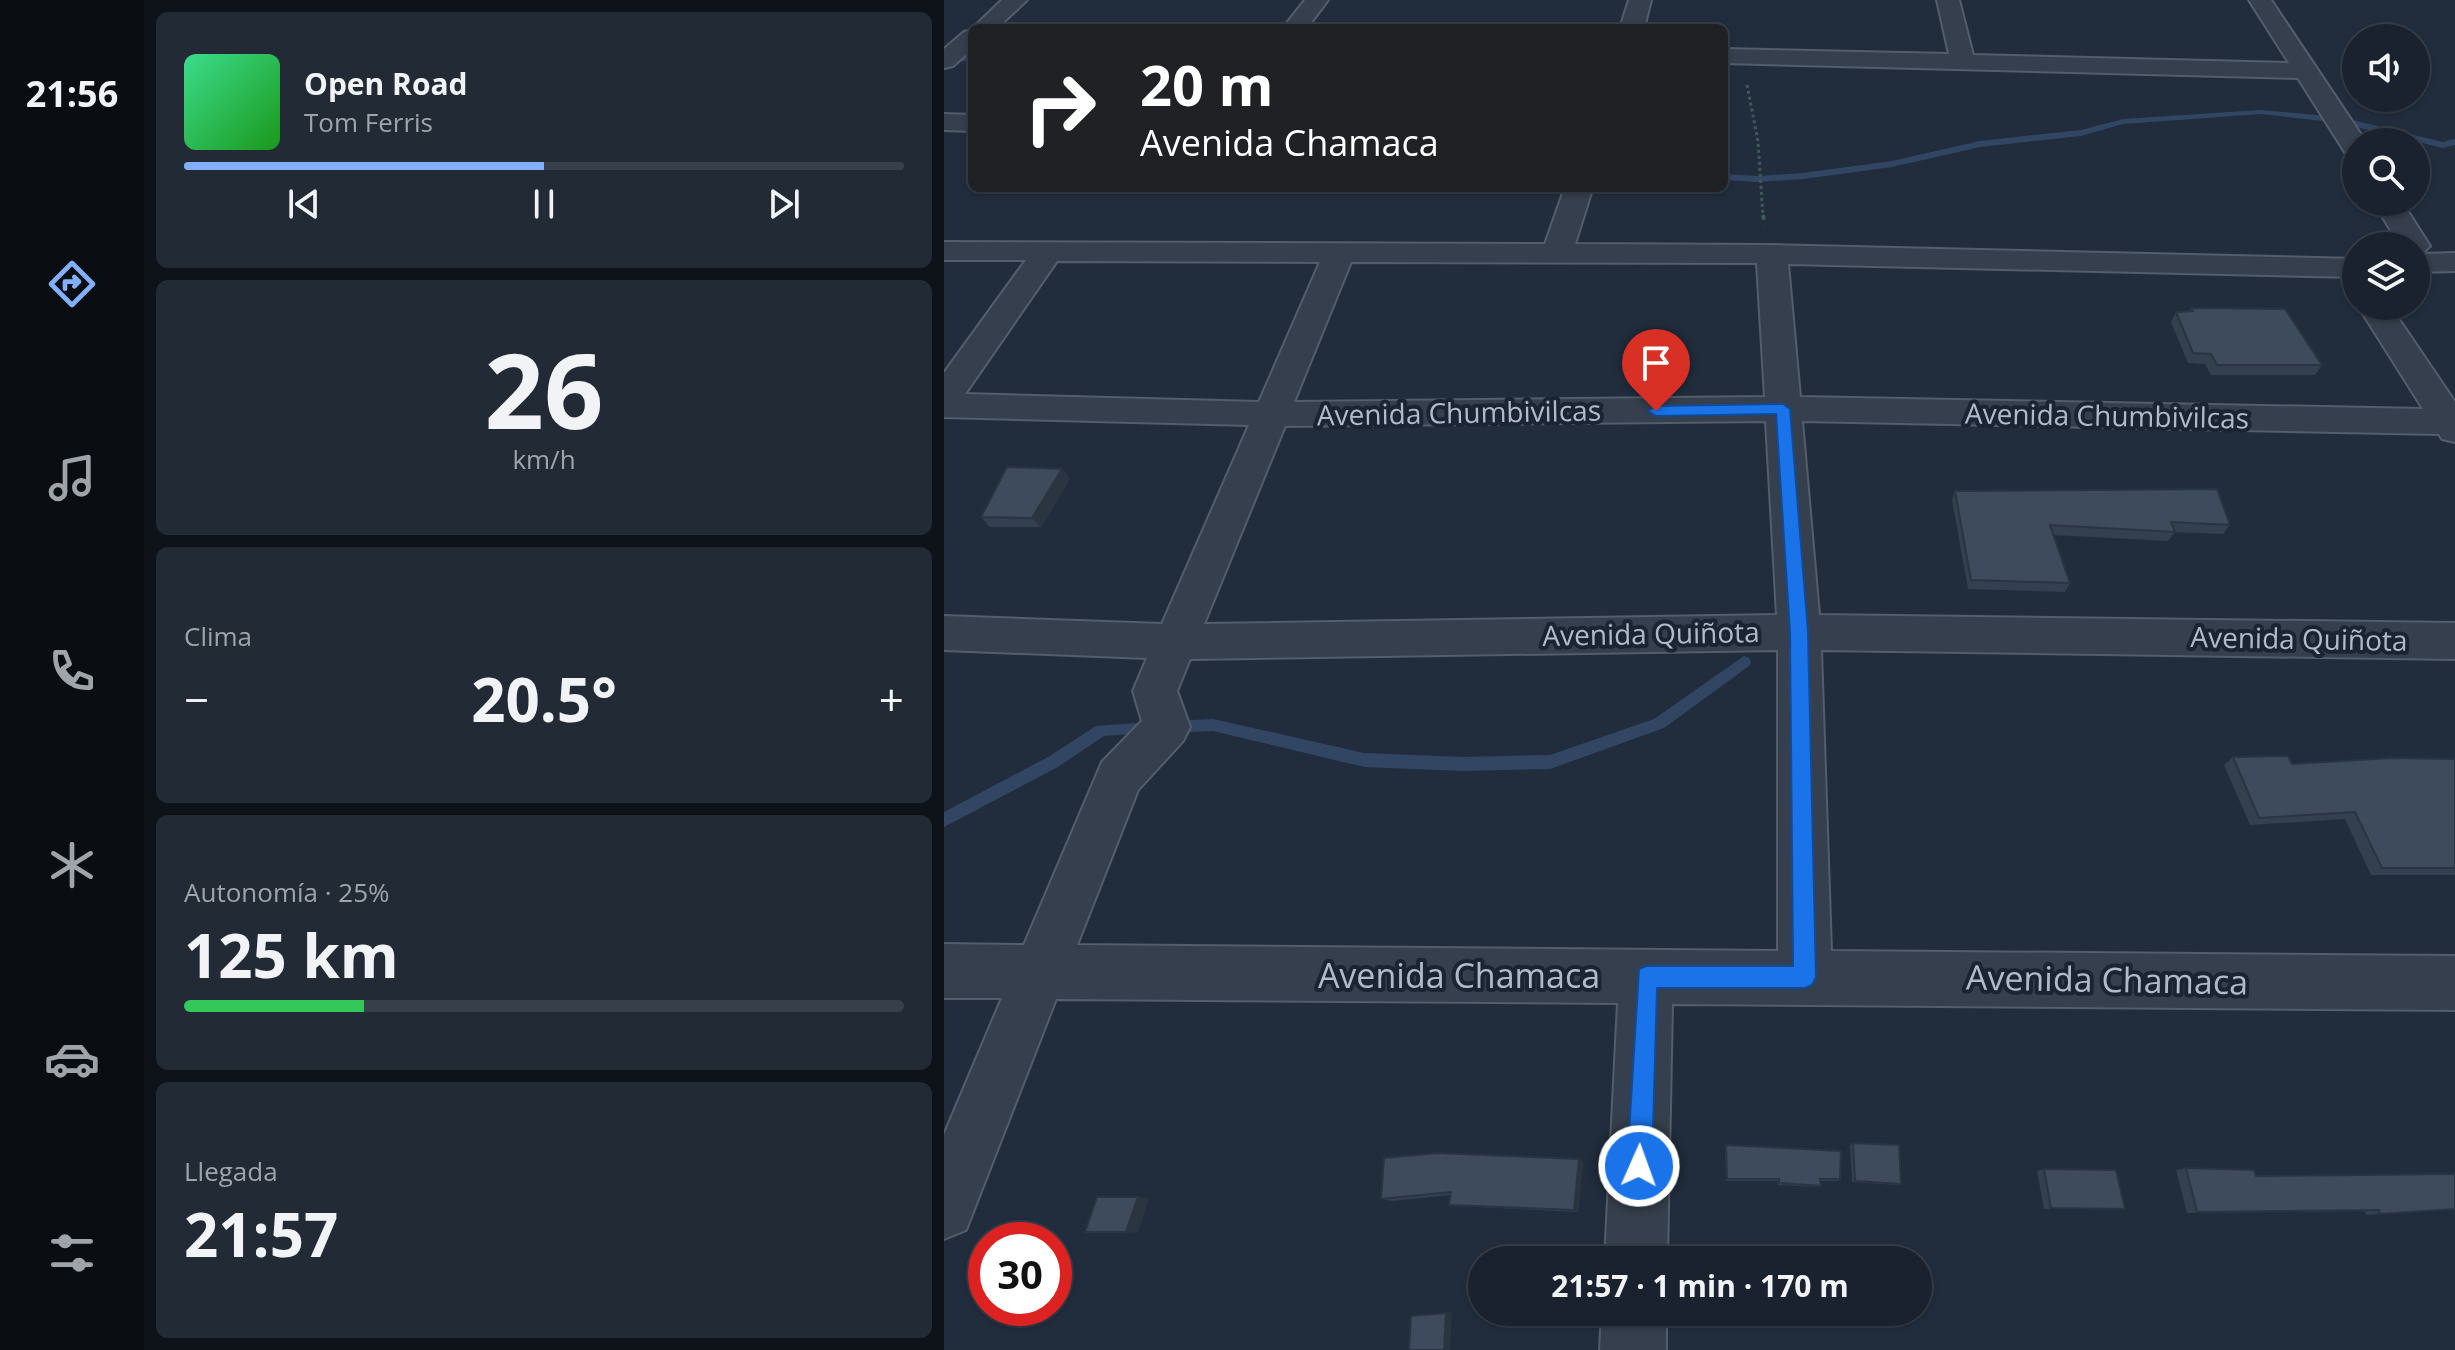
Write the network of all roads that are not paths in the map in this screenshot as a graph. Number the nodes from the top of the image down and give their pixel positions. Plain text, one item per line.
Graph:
1 (1016, 0) edge
2 (1317, 0) edge
3 (1640, 0) edge
4 (1948, 0) edge
5 (2260, 0) edge
6 (988, 24) edge
7 (1298, 24) edge
8 (1633, 24) edge
9 (968, 41) edge
10 (1733, 56) edge
11 (944, 61) edge
12 (1963, 63) junction
13 (2309, 71) junction
14 (944, 122) edge
15 (968, 123) edge
16 (2344, 128) edge
17 (1576, 192) edge
18 (944, 251) edge
19 (1046, 254) junction
20 (1339, 254) junction
21 (1557, 254) junction
22 (1772, 254) junction
23 (2342, 272) edge
24 (2383, 320) edge
25 (944, 398) edge
26 (944, 405) edge
27 (1783, 409) junction
28 (1274, 414) junction
29 (2453, 425) edge
30 (1799, 632) junction
31 (944, 633) edge
32 (2455, 641) edge
33 (1175, 642) junction
34 (944, 971) edge
35 (1040, 974) junction
36 (1646, 977) junction
37 (1805, 977) junction
38 (2455, 983) edge
39 (944, 1208) edge
40 (1636, 1246) edge
41 (1634, 1326) edge
42 (1633, 1350) edge

1 - 6 street
2 - 7 street
3 - 8 street
4 - 12 street
5 - 13 street
9 - 11 street
10 - 12 street
12 - 13 street
13 - 16 street
14 - 15 street
17 - 21 street
18 - 19 street
19 - 20 street
19 - 25 street
20 - 21 street
20 - 28 street
21 - 22 street
22 - 23 street
22 - 27 street
24 - 29 street
26 - 28 street, Avenida Chumbivilcas
27 - 28 street, Avenida Chumbivilcas
27 - 29 street, Avenida Chumbivilcas
27 - 30 street
28 - 33 street
30 - 32 street, Avenida Quiñota
30 - 33 street, Avenida Quiñota
30 - 37 street
31 - 33 street, Avenida Quiñota
33 - 35 street
34 - 35 street, Avenida Chamaca
35 - 36 street, Avenida Chamaca
35 - 39 street
36 - 37 street, Avenida Chamaca
36 - 40 street
37 - 38 street, Avenida Chamaca
41 - 42 street

